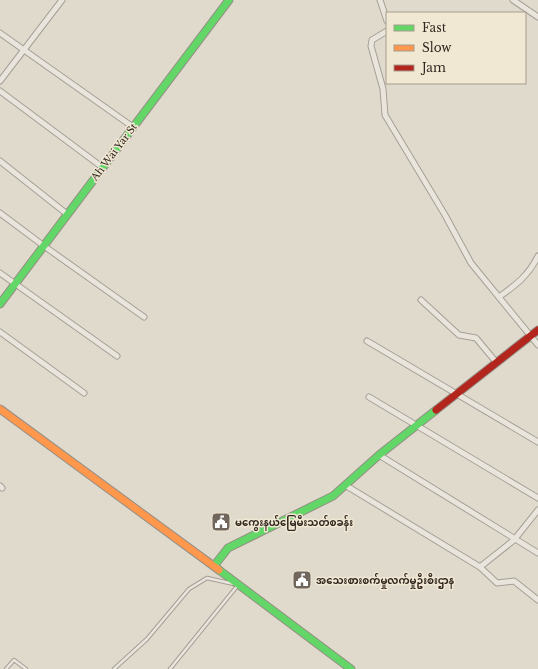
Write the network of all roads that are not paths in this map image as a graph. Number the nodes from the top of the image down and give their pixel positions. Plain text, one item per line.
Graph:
1 (62, 0) edge
2 (229, 0) edge
3 (380, 0) edge
4 (513, 0) edge
5 (538, 17) edge
6 (386, 18) edge
7 (0, 32) edge
8 (386, 32) edge
9 (24, 49) junction
10 (0, 81) edge
11 (0, 91) edge
12 (133, 127) junction
13 (0, 161) edge
14 (102, 167) junction
15 (0, 213) edge
16 (68, 214) junction
17 (44, 246) junction
18 (538, 256) edge
19 (0, 273) edge
20 (15, 284) junction
21 (499, 297) junction
22 (420, 300) dead end
23 (0, 304) edge
24 (144, 317) dead end
25 (538, 330) edge
26 (0, 332) edge
27 (530, 336) junction
28 (367, 341) dead end
29 (538, 345) edge
30 (117, 356) dead end
31 (496, 362) junction
32 (84, 393) dead end
33 (457, 394) junction
34 (369, 397) dead end
35 (0, 409) edge
36 (417, 426) junction
37 (538, 442) edge
38 (379, 455) junction
39 (345, 485) junction
40 (538, 498) edge
41 (538, 510) edge
42 (514, 540) junction
43 (538, 553) edge
44 (214, 566) junction
45 (480, 567) junction
46 (239, 584) junction
47 (538, 600) edge
48 (6, 669) edge
49 (26, 669) edge
50 (114, 669) edge
51 (170, 669) edge
52 (351, 669) edge

1 - 9 street
2 - 12 street, Ah Wai Yar St
3 - 6 street
4 - 5 street
7 - 9 street
8 - 21 street
9 - 10 street
9 - 12 street
11 - 14 street
12 - 14 street, Ah Wai Yar St
13 - 16 street
14 - 16 street, Ah Wai Yar St
15 - 17 street
16 - 17 street, Ah Wai Yar St
17 - 20 street, Ah Wai Yar St
17 - 24 street
18 - 21 street
19 - 20 street
20 - 23 street, Ah Wai Yar St
20 - 30 street
21 - 27 street
22 - 31 street
25 - 27 street
26 - 32 street
27 - 29 street
27 - 31 street
28 - 33 street
31 - 33 street
33 - 36 street
33 - 37 street
34 - 36 street
35 - 44 street
36 - 38 street
36 - 40 street
38 - 39 street
38 - 42 street
39 - 44 street
39 - 45 street
41 - 42 street
42 - 43 street
42 - 45 street
44 - 46 street
45 - 47 street
46 - 50 lane
46 - 51 lane
46 - 52 street
48 - 49 lane

